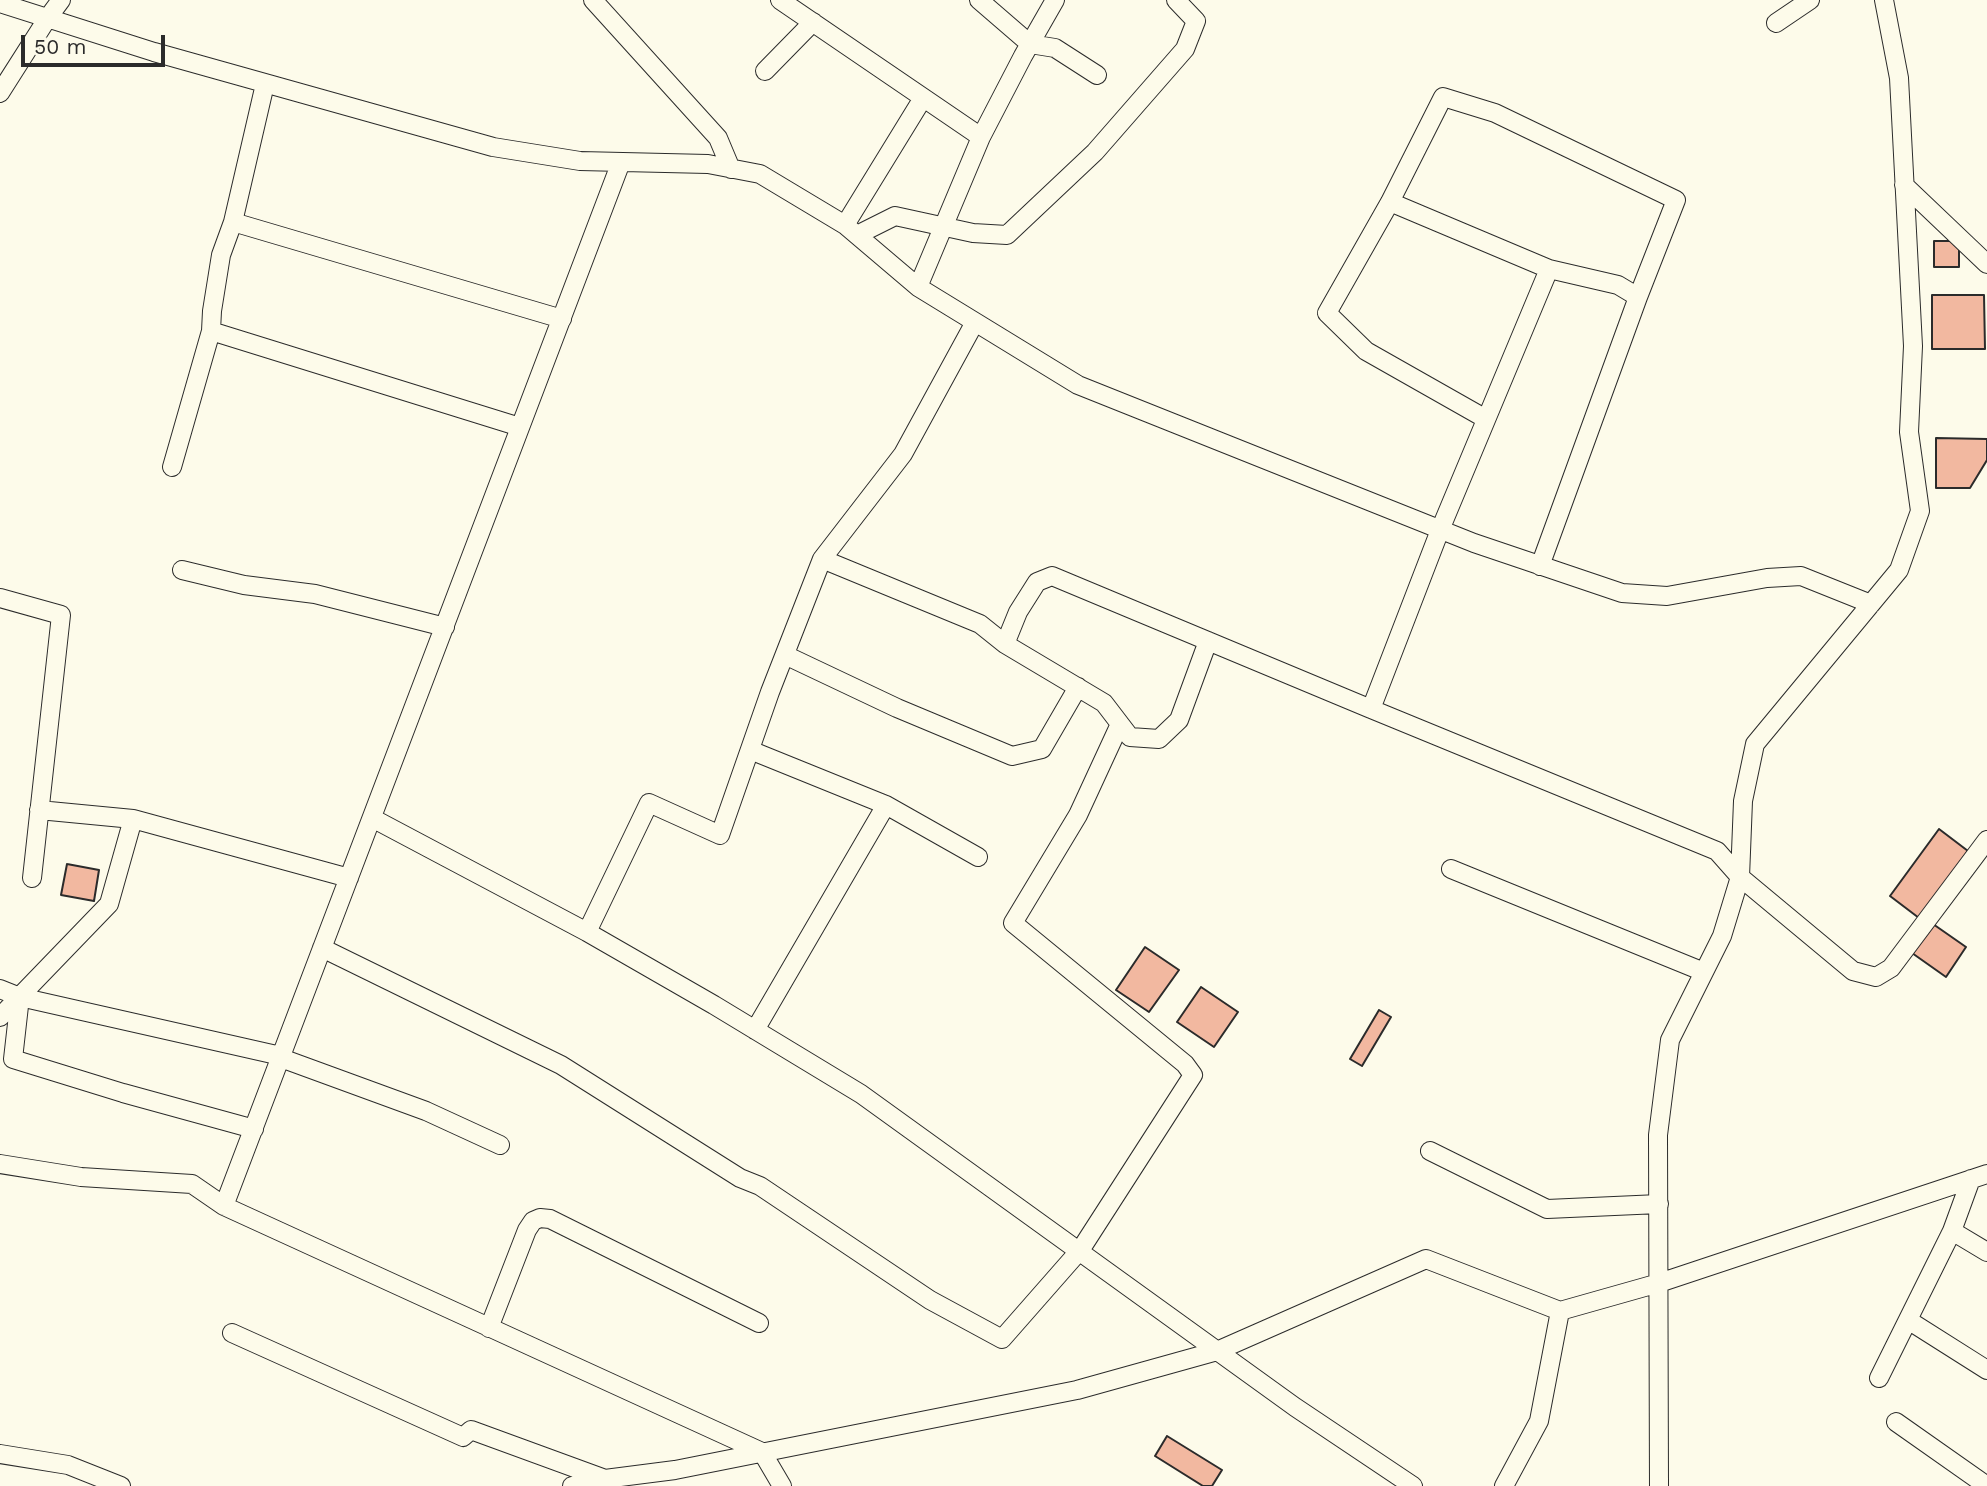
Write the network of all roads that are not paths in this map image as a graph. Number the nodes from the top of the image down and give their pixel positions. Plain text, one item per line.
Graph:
1 (61, 0) edge
2 (593, 0) edge
3 (780, 0) edge
4 (979, 0) edge
5 (1055, 0) edge
6 (1176, 0) edge
7 (1810, 0) edge
8 (1884, 0) edge
9 (0, 3) edge
10 (47, 19) junction
11 (813, 22) junction
12 (1776, 23) dead end
13 (1030, 44) junction
14 (765, 71) dead end
15 (1097, 75) dead end
16 (265, 83) junction
17 (0, 93) edge
18 (923, 98) junction
19 (981, 137) junction
20 (621, 162) junction
21 (731, 169) junction
22 (1904, 185) junction
23 (1390, 202) junction
24 (233, 222) junction
25 (943, 228) junction
26 (851, 230) junction
27 (1987, 264) edge
28 (1549, 269) junction
29 (918, 287) junction
30 (1638, 297) junction
31 (562, 319) junction
32 (975, 323) junction
33 (211, 331) junction
34 (1486, 419) junction
35 (520, 428) junction
36 (172, 467) dead end
37 (1440, 530) junction
38 (822, 559) junction
39 (1540, 566) junction
40 (182, 570) dead end
41 (0, 598) edge
42 (1871, 604) junction
43 (444, 627) junction
44 (1208, 641) junction
45 (1005, 645) junction
46 (785, 655) junction
47 (1078, 687) junction
48 (1371, 709) junction
49 (1120, 724) junction
50 (750, 750) junction
51 (886, 805) junction
52 (39, 810) junction
53 (372, 818) junction
54 (133, 819) junction
55 (1987, 840) edge
56 (978, 857) dead end
57 (1451, 869) dead end
58 (1740, 877) junction
59 (32, 878) dead end
60 (349, 878) junction
61 (587, 932) junction
62 (323, 948) junction
63 (1704, 972) junction
64 (0, 989) edge
65 (20, 997) junction
66 (0, 1017) edge
67 (755, 1030) junction
68 (281, 1057) junction
69 (254, 1129) junction
70 (500, 1145) dead end
71 (1430, 1151) dead end
72 (0, 1164) edge
73 (1979, 1176) edge
74 (1659, 1204) junction
75 (225, 1206) junction
76 (1952, 1231) junction
77 (1079, 1251) junction
78 (1987, 1252) edge
79 (1658, 1283) junction
80 (1560, 1311) junction
81 (1908, 1320) junction
82 (759, 1323) dead end
83 (489, 1328) junction
84 (232, 1333) dead end
85 (1217, 1351) junction
86 (1987, 1370) edge
87 (1879, 1378) dead end
88 (1896, 1422) dead end
89 (762, 1452) junction
90 (0, 1454) edge
91 (677, 1478) edge
92 (605, 1479) junction
93 (121, 1486) edge
94 (572, 1486) edge
95 (782, 1486) edge
96 (1413, 1486) edge
97 (1504, 1486) edge
98 (1659, 1486) edge
99 (1987, 1486) edge

1 - 10 street
2 - 21 street
3 - 11 street
4 - 13 street
5 - 13 street
6 - 25 street
7 - 12 street
8 - 22 street
9 - 10 street
10 - 16 street
10 - 17 street
11 - 14 street
11 - 18 street
13 - 15 street
13 - 19 street
16 - 20 street
16 - 24 street
18 - 19 street
18 - 26 street
19 - 25 street
20 - 21 street
20 - 31 street
21 - 26 street
22 - 27 street
22 - 42 street
23 - 28 street
23 - 30 street
23 - 34 street
24 - 31 street
24 - 33 street
25 - 26 street
25 - 29 street
26 - 29 street
28 - 30 street
28 - 34 street
29 - 32 street
30 - 39 street
31 - 35 street
32 - 37 street
32 - 38 street
33 - 35 street
33 - 36 street
34 - 37 street
35 - 43 street
37 - 39 street
37 - 48 street
38 - 45 street
38 - 46 street
39 - 42 street
40 - 43 street
41 - 52 street
42 - 58 street
43 - 53 street
44 - 45 street
44 - 48 street
44 - 49 street
45 - 47 street
46 - 47 street
46 - 50 street
47 - 49 street
48 - 58 street
49 - 77 street
50 - 51 street
50 - 61 street
51 - 56 street
51 - 67 street
52 - 54 street
52 - 59 street
53 - 60 street
53 - 61 street
54 - 60 street
54 - 65 street
55 - 58 street
57 - 63 street
58 - 63 street
60 - 62 street
61 - 67 street
62 - 68 street
62 - 77 street
63 - 74 street
64 - 65 street
65 - 66 street
65 - 68 street
65 - 69 street
67 - 77 street
68 - 69 street
68 - 70 street
69 - 75 street
71 - 74 street
72 - 75 street
73 - 76 street
73 - 79 street
74 - 79 street
75 - 83 street
76 - 78 street
76 - 81 street
77 - 85 street
79 - 80 street
79 - 98 street
80 - 85 street
80 - 97 street
81 - 86 street
81 - 87 street
82 - 83 street
83 - 89 street
84 - 92 street
85 - 89 street
85 - 96 street
88 - 99 street
89 - 91 street
89 - 95 street
90 - 93 street
91 - 92 street
92 - 94 street

